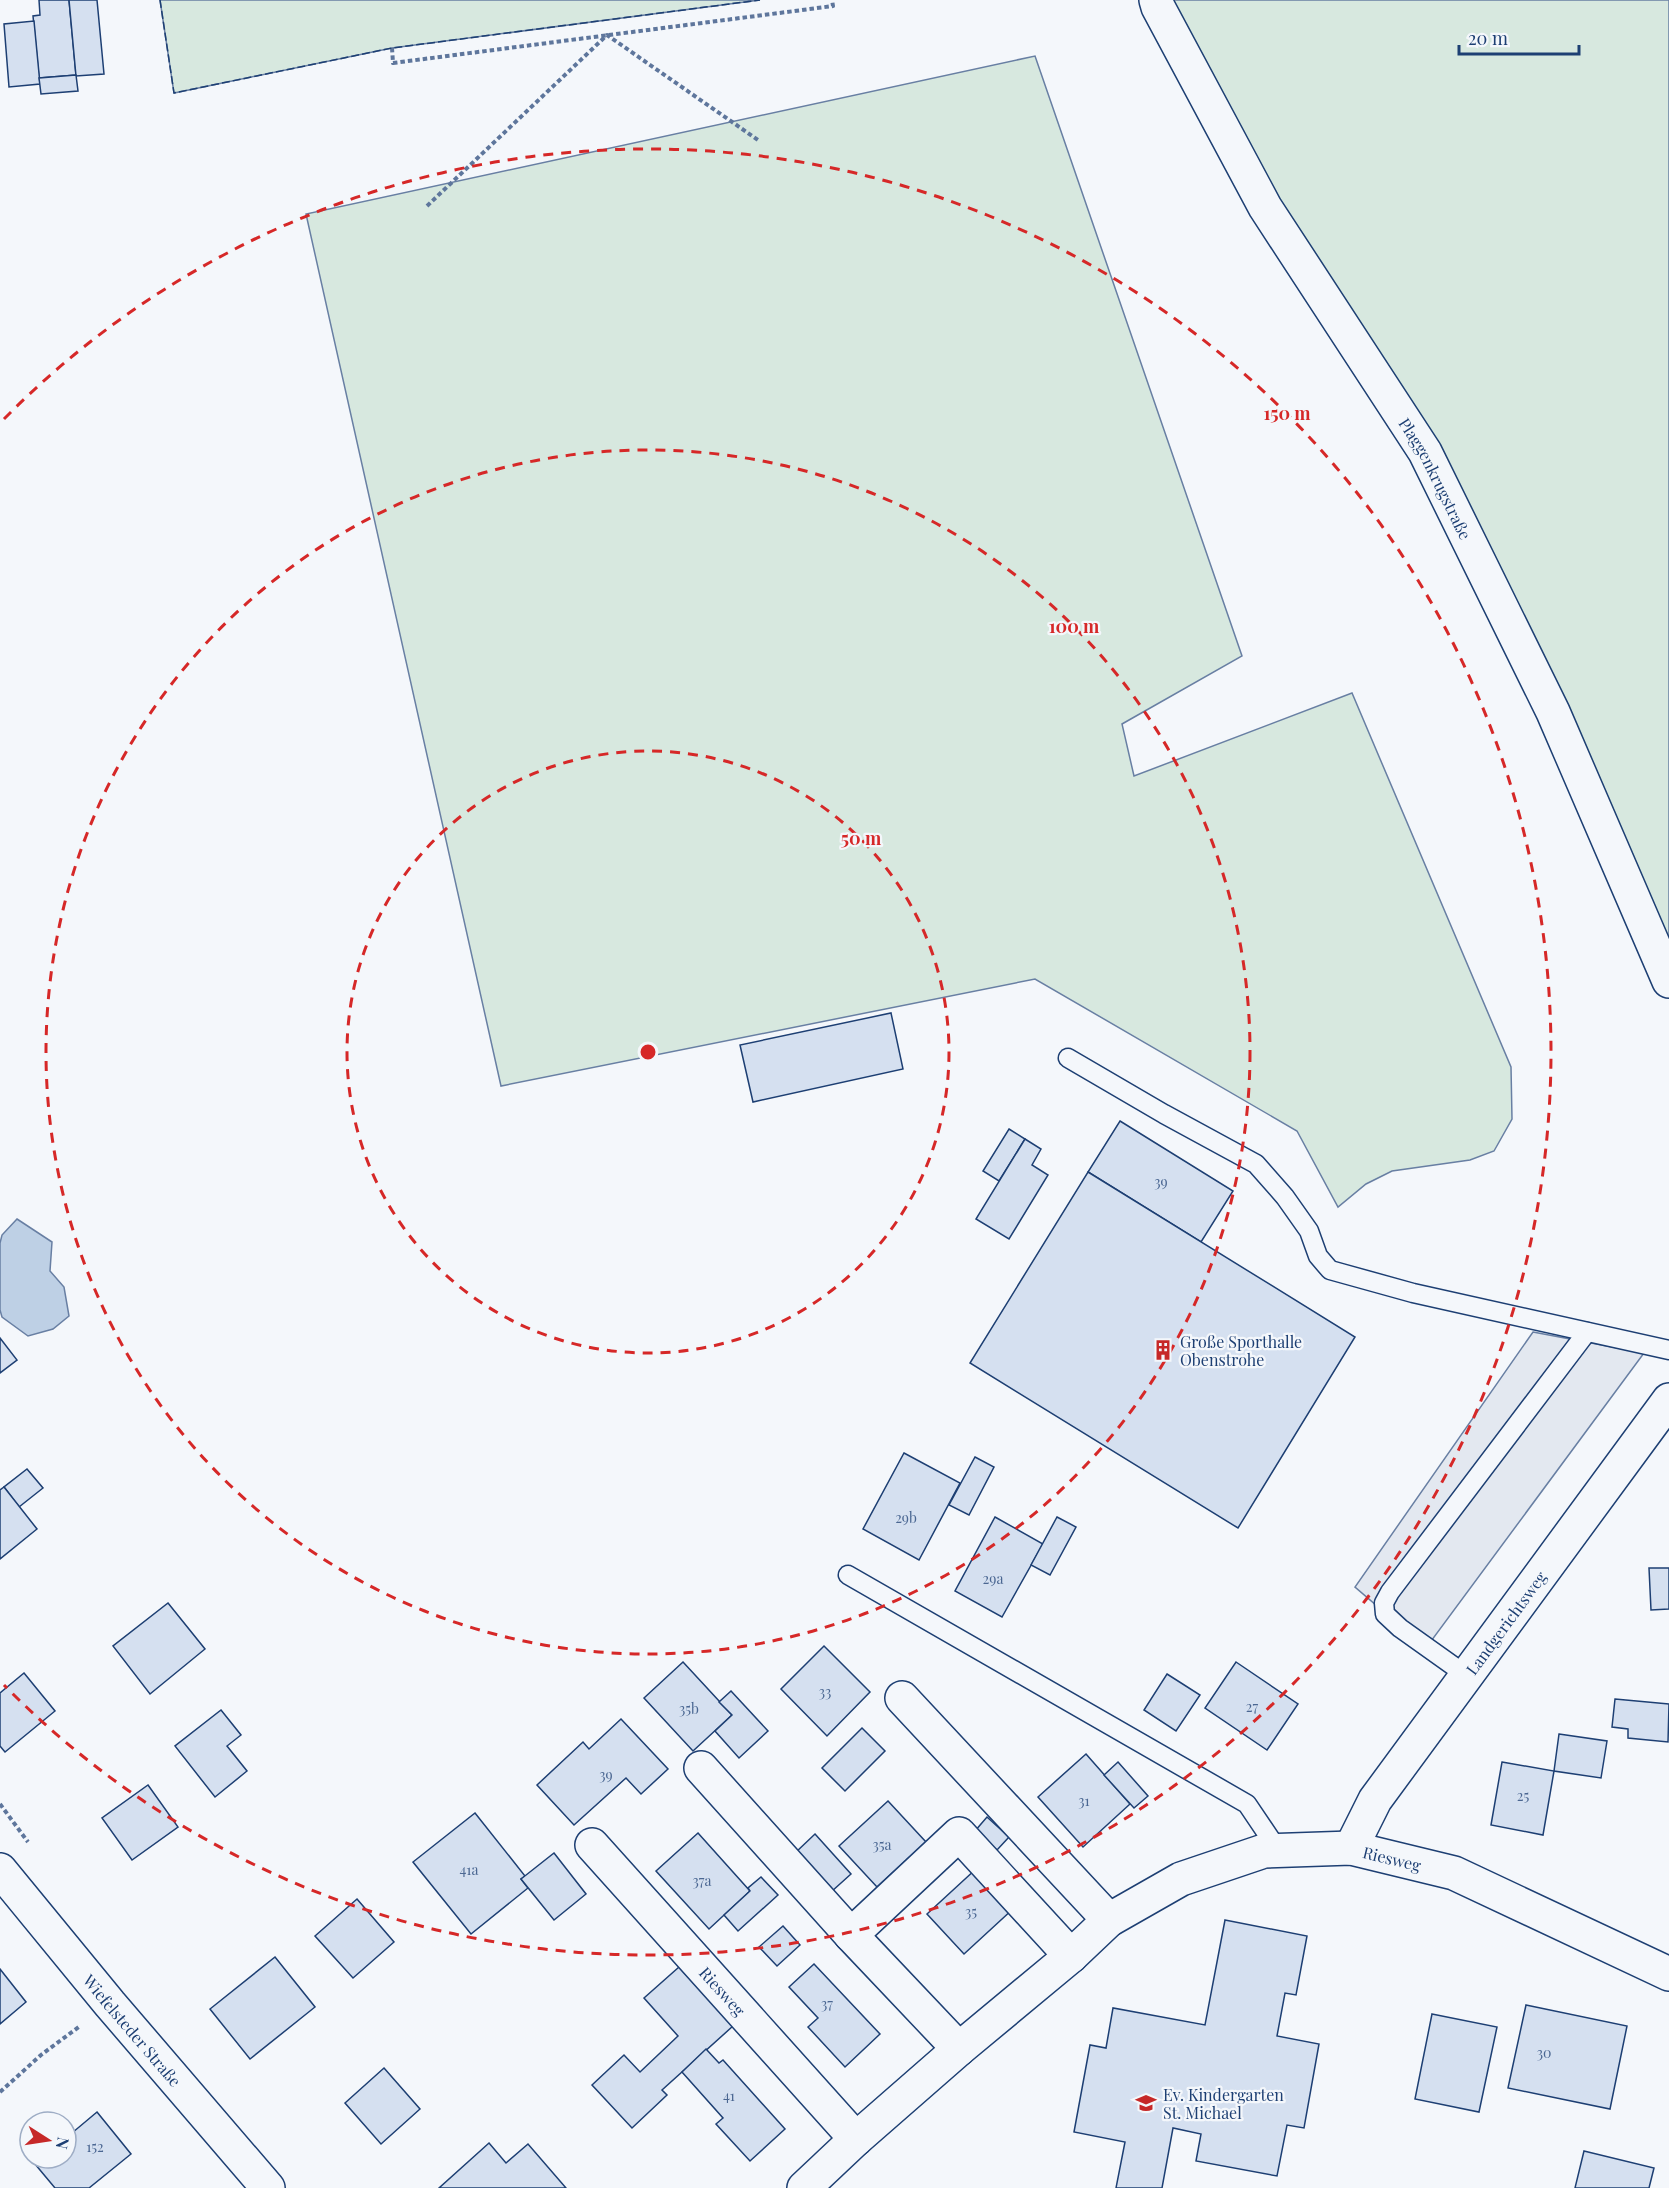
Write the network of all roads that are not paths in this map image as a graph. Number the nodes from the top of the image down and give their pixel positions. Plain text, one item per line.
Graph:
1 (1152, 2) edge
2 (1669, 981) edge
3 (1068, 1058) dead end
4 (1587, 1332) junction
5 (1669, 1350) edge
6 (1669, 1400) edge
7 (848, 1575) dead end
8 (1466, 1675) junction
9 (902, 1698) dead end
10 (701, 1768) dead end
11 (592, 1845) dead end
12 (1351, 1848) junction
13 (1278, 1850) junction
14 (0, 1870) edge
15 (1109, 1920) junction
16 (851, 1935) junction
17 (1071, 1956) junction
18 (1669, 1974) edge
19 (959, 2049) junction
20 (856, 2139) junction
21 (268, 2188) edge
22 (804, 2188) edge

1 - 2 street, Plaggenkrugstraße
3 - 4 lane
4 - 5 lane
4 - 8 lane
6 - 8 street, Landgerichtsweg
7 - 13 lane
8 - 12 street, Landgerichtsweg
9 - 15 street
10 - 16 street
11 - 20 street, Riesweg
12 - 13 street, Riesweg
12 - 18 street, Riesweg
13 - 15 street, Riesweg
14 - 21 street, Wiefelsteder Straße
15 - 17 street, Riesweg
16 - 17 street
16 - 19 street
17 - 19 street, Riesweg
19 - 20 street, Riesweg
20 - 22 street, Riesweg

